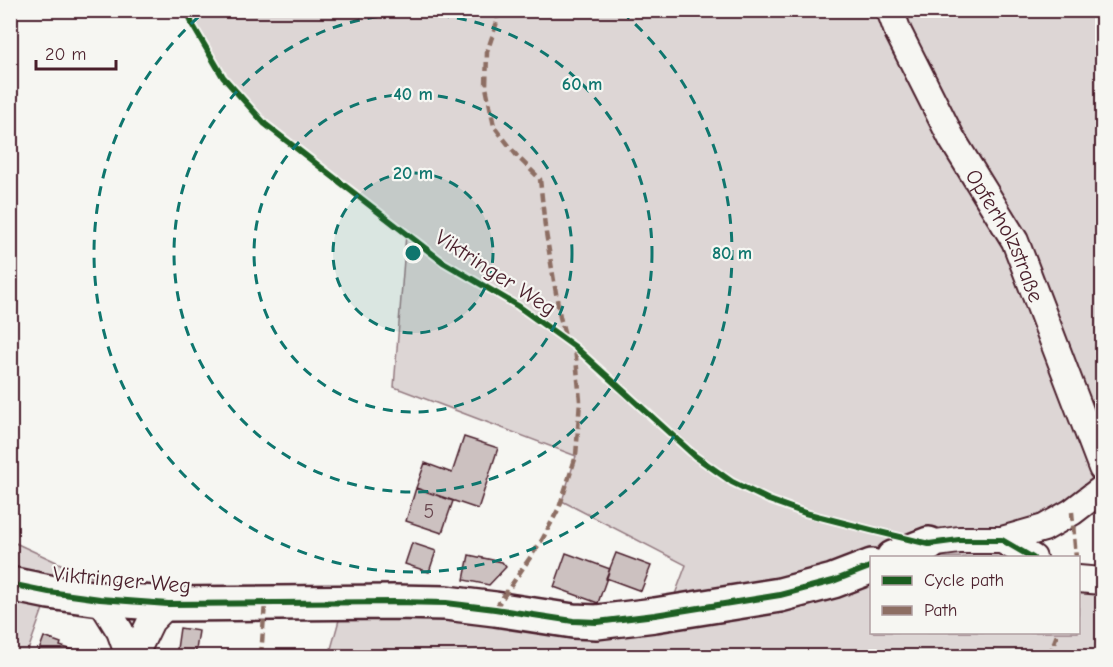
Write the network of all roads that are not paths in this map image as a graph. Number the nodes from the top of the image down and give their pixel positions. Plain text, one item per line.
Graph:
1 (890, 10) edge
2 (1102, 468) edge
3 (1102, 489) edge
4 (1002, 540) junction
5 (929, 544) joint
6 (897, 556) edge
7 (1030, 556) edge
8 (870, 567) edge
9 (1080, 579) edge
10 (1102, 581) edge
11 (10, 584) edge
12 (100, 599) junction
13 (168, 604) junction
14 (129, 657) edge
15 (134, 657) edge

1 - 2 street, Opferholzstraße
3 - 4 street
4 - 5 street
4 - 7 street
5 - 6 street
8 - 13 street, Viktringer Weg
9 - 10 street
11 - 12 street, Viktringer Weg
12 - 13 street, Viktringer Weg
12 - 14 street
13 - 15 street

